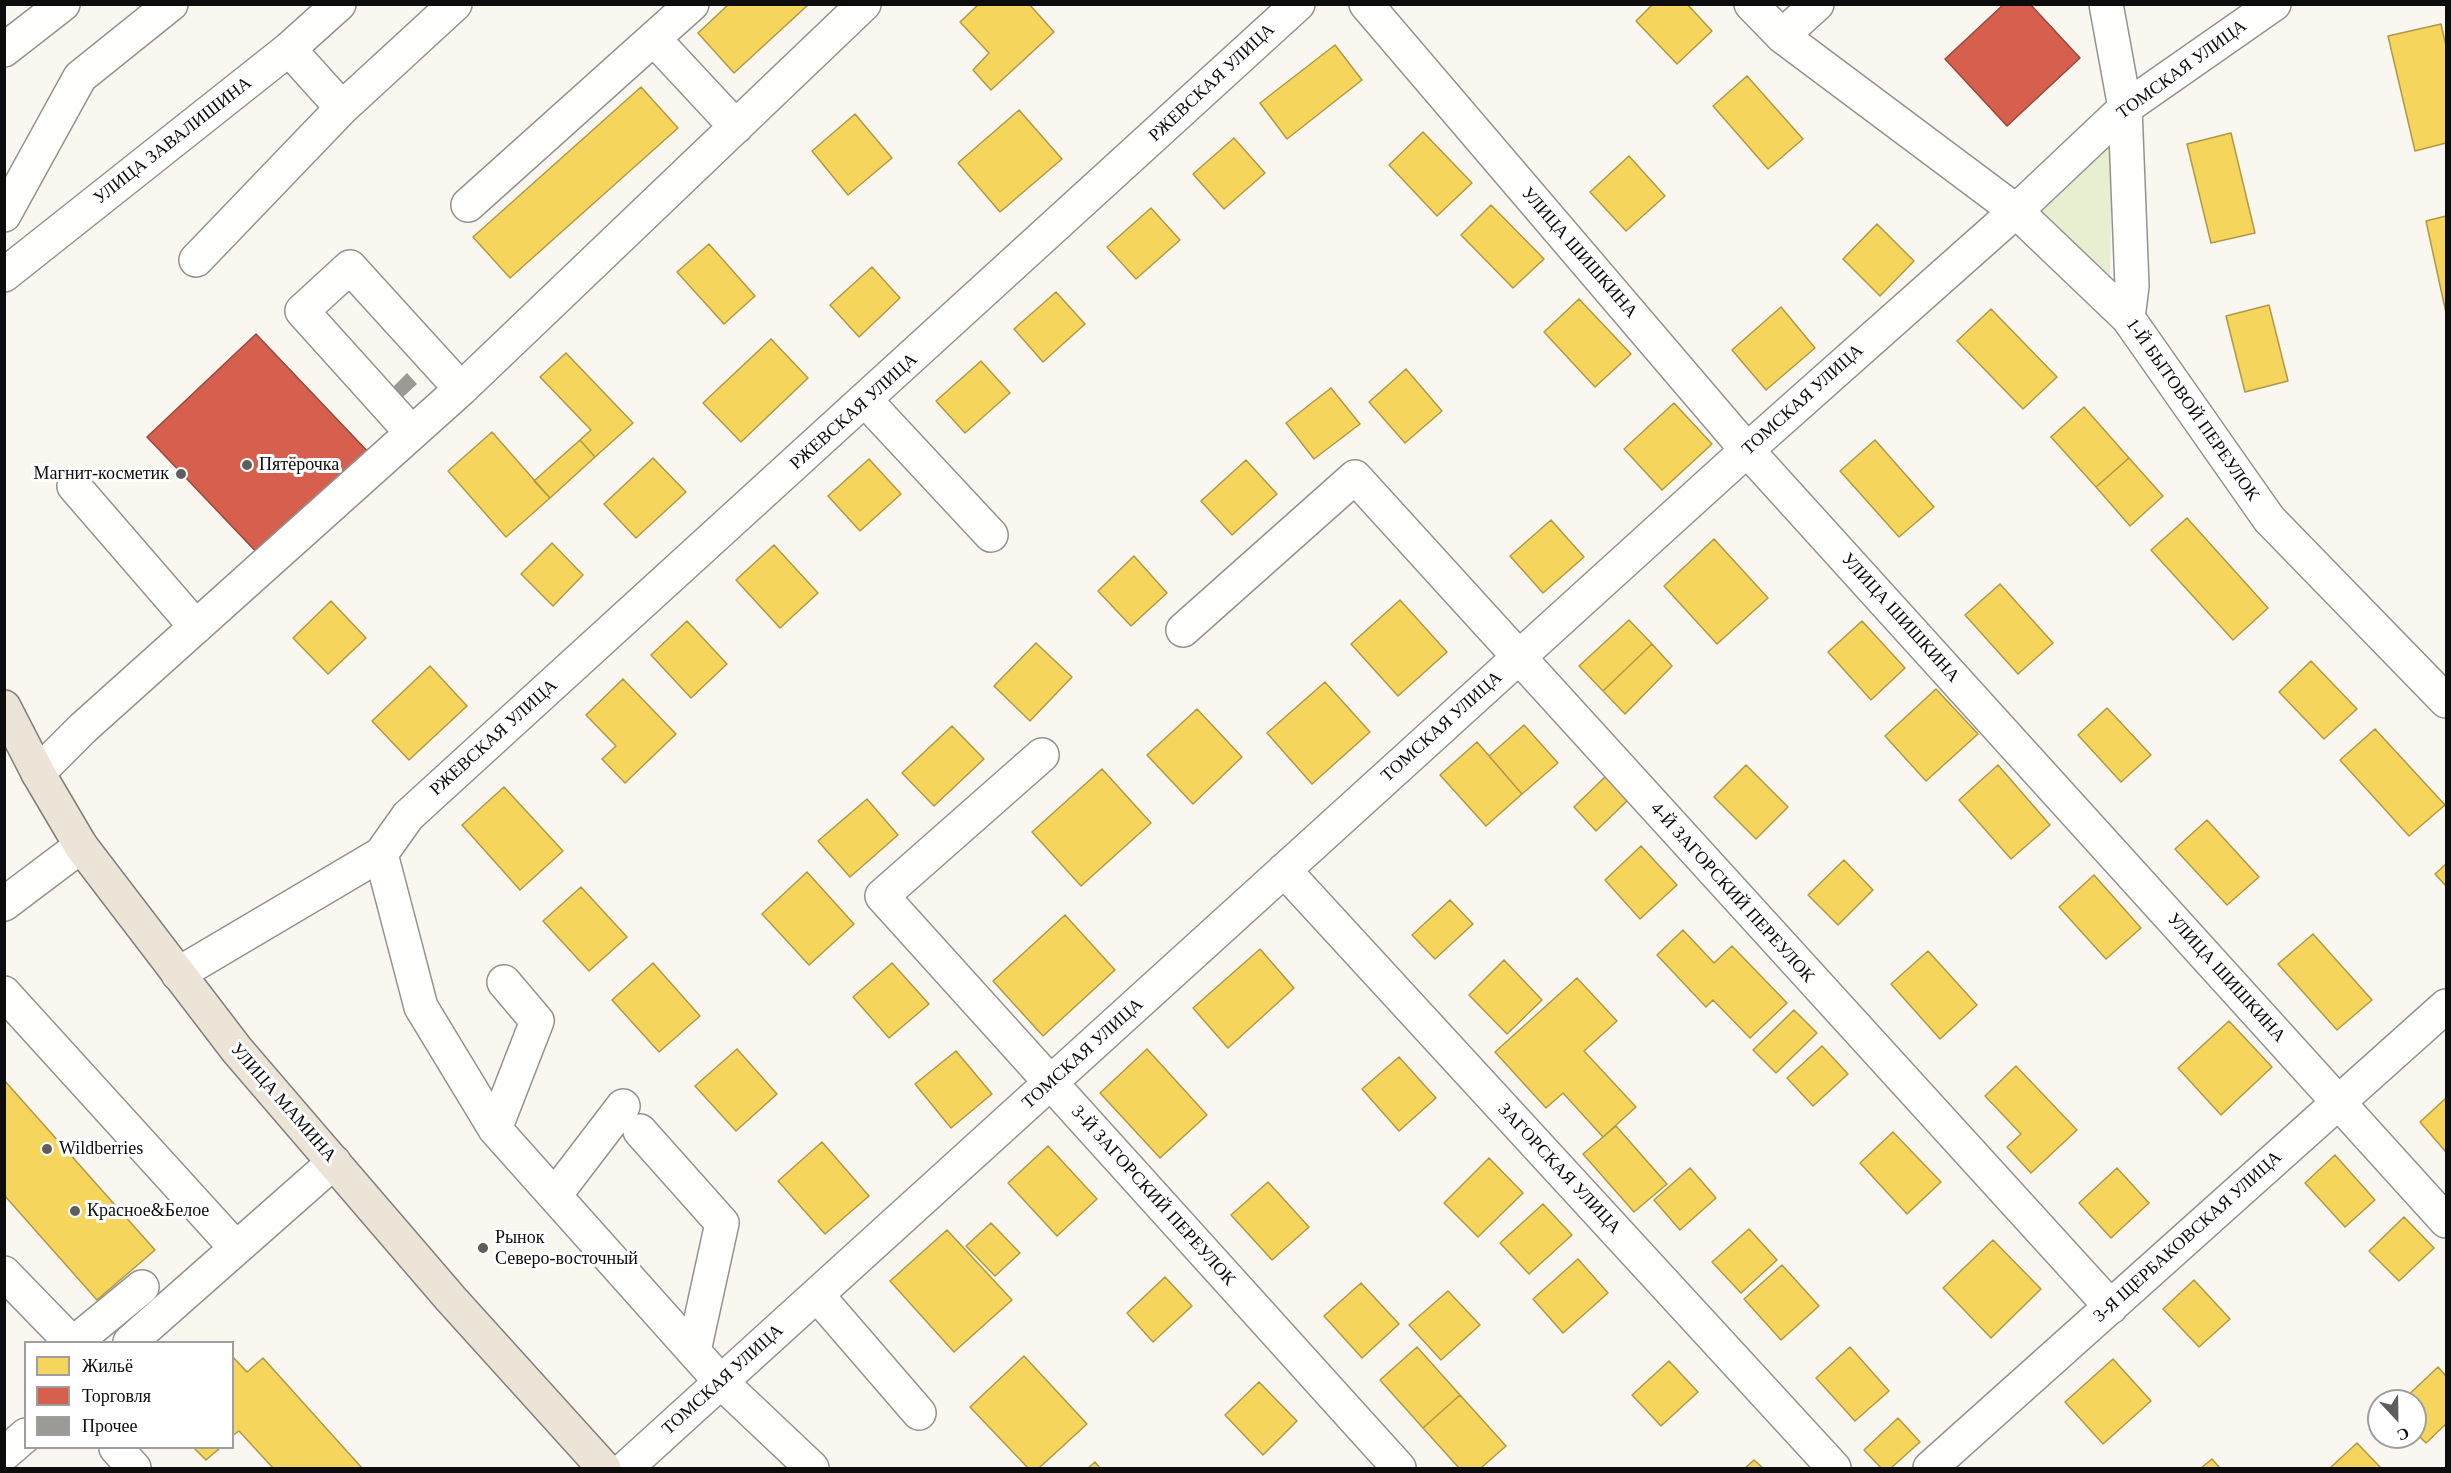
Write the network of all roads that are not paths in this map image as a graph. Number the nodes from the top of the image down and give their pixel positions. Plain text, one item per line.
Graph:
1 (63, 4) edge
2 (171, 4) edge
3 (339, 4) edge
4 (455, 4) edge
5 (692, 4) edge
6 (864, 4) edge
7 (1298, 4) edge
8 (1366, 4) edge
9 (1751, 4) edge
10 (1817, 4) edge
11 (2106, 4) edge
12 (2274, 4) edge
13 (134, 16) edge
14 (1782, 36) junction
15 (654, 39) junction
16 (289, 49) junction
17 (4, 50) edge
18 (342, 108) junction
19 (2125, 108) junction
20 (736, 126) junction
21 (468, 205) dead end
22 (2016, 211) junction
23 (4, 215) edge
24 (196, 260) dead end
25 (4, 275) edge
26 (2128, 318) junction
27 (461, 389) junction
28 (866, 401) junction
29 (412, 433) junction
30 (1747, 450) junction
31 (74, 486) dead end
32 (991, 535) dead end
33 (196, 627) junction
34 (1183, 630) dead end
35 (1518, 658) junction
36 (2446, 701) edge
37 (4, 707) edge
38 (1042, 755) dead end
39 (38, 773) junction
40 (81, 846) junction
41 (381, 854) junction
42 (1284, 870) junction
43 (4, 904) edge
44 (178, 974) junction
45 (504, 982) dead end
46 (4, 993) edge
47 (2446, 1006) edge
48 (1051, 1083) junction
49 (2339, 1102) junction
50 (495, 1129) junction
51 (334, 1162) junction
52 (555, 1195) junction
53 (2446, 1221) edge
54 (237, 1248) junction
55 (4, 1273) edge
56 (142, 1287) dead end
57 (817, 1295) junction
58 (2110, 1307) junction
59 (72, 1341) edge
60 (74, 1341) edge
61 (131, 1341) edge
62 (694, 1351) junction
63 (721, 1382) junction
64 (920, 1413) dead end
65 (24, 1437) edge
66 (117, 1449) edge
67 (4, 1454) edge
68 (134, 1468) edge
69 (604, 1468) edge
70 (626, 1468) edge
71 (812, 1468) edge
72 (1399, 1468) edge
73 (1834, 1468) edge
74 (1930, 1468) edge

1 - 17 street
2 - 13 street
3 - 16 street, УЛИЦА ЗАВАЛИШИНА
4 - 18 street
5 - 15 street
6 - 20 street
7 - 28 street, РЖЕВСКАЯ УЛИЦА
8 - 30 street, УЛИЦА ШИШКИНА
9 - 14 street, 1-Й БЫТОВОЙ ПЕРЕУЛОК
10 - 14 street
11 - 19 street
12 - 19 street, ТОМСКАЯ УЛИЦА
13 - 23 street
14 - 22 street, 1-Й БЫТОВОЙ ПЕРЕУЛОК
15 - 20 street
15 - 21 street
16 - 18 street
16 - 25 street, УЛИЦА ЗАВАЛИШИНА
18 - 24 street
19 - 22 street, ТОМСКАЯ УЛИЦА
19 - 26 street
20 - 27 street
22 - 26 street, 1-Й БЫТОВОЙ ПЕРЕУЛОК
22 - 30 street, ТОМСКАЯ УЛИЦА
26 - 36 street, 1-Й БЫТОВОЙ ПЕРЕУЛОК
27 - 29 street
27 - 29 street
28 - 32 street
28 - 41 street, РЖЕВСКАЯ УЛИЦА
29 - 33 street
30 - 35 street, ТОМСКАЯ УЛИЦА
30 - 49 street, УЛИЦА ШИШКИНА
31 - 33 street
33 - 39 street
34 - 35 street, 4-Й ЗАГОРСКИЙ ПЕРЕУЛОК
35 - 42 street, ТОМСКАЯ УЛИЦА
35 - 58 street, 4-Й ЗАГОРСКИЙ ПЕРЕУЛОК
37 - 39 main road, УЛИЦА МАМИНА
38 - 48 street, 3-Й ЗАГОРСКИЙ ПЕРЕУЛОК
39 - 40 main road, УЛИЦА МАМИНА
40 - 43 street
40 - 44 main road, УЛИЦА МАМИНА
41 - 44 street
41 - 50 street
42 - 48 street, ТОМСКАЯ УЛИЦА
42 - 73 street, ЗАГОРСКАЯ УЛИЦА
44 - 51 main road, УЛИЦА МАМИНА
45 - 50 street
46 - 54 street
47 - 49 street, 3-Я ЩЕРБАКОВСКАЯ УЛИЦА
48 - 57 street, ТОМСКАЯ УЛИЦА
48 - 72 street, 3-Й ЗАГОРСКИЙ ПЕРЕУЛОК
49 - 53 street, УЛИЦА ШИШКИНА
49 - 58 street, 3-Я ЩЕРБАКОВСКАЯ УЛИЦА
50 - 52 street
51 - 54 street
51 - 69 main road, УЛИЦА МАМИНА
52 - 62 street
52 - 62 street
54 - 61 street
55 - 59 street
56 - 60 street
57 - 63 street, ТОМСКАЯ УЛИЦА
57 - 64 street
58 - 74 street, 3-Я ЩЕРБАКОВСКАЯ УЛИЦА
62 - 63 street
63 - 70 street, ТОМСКАЯ УЛИЦА
63 - 71 street
65 - 67 street
66 - 68 street

